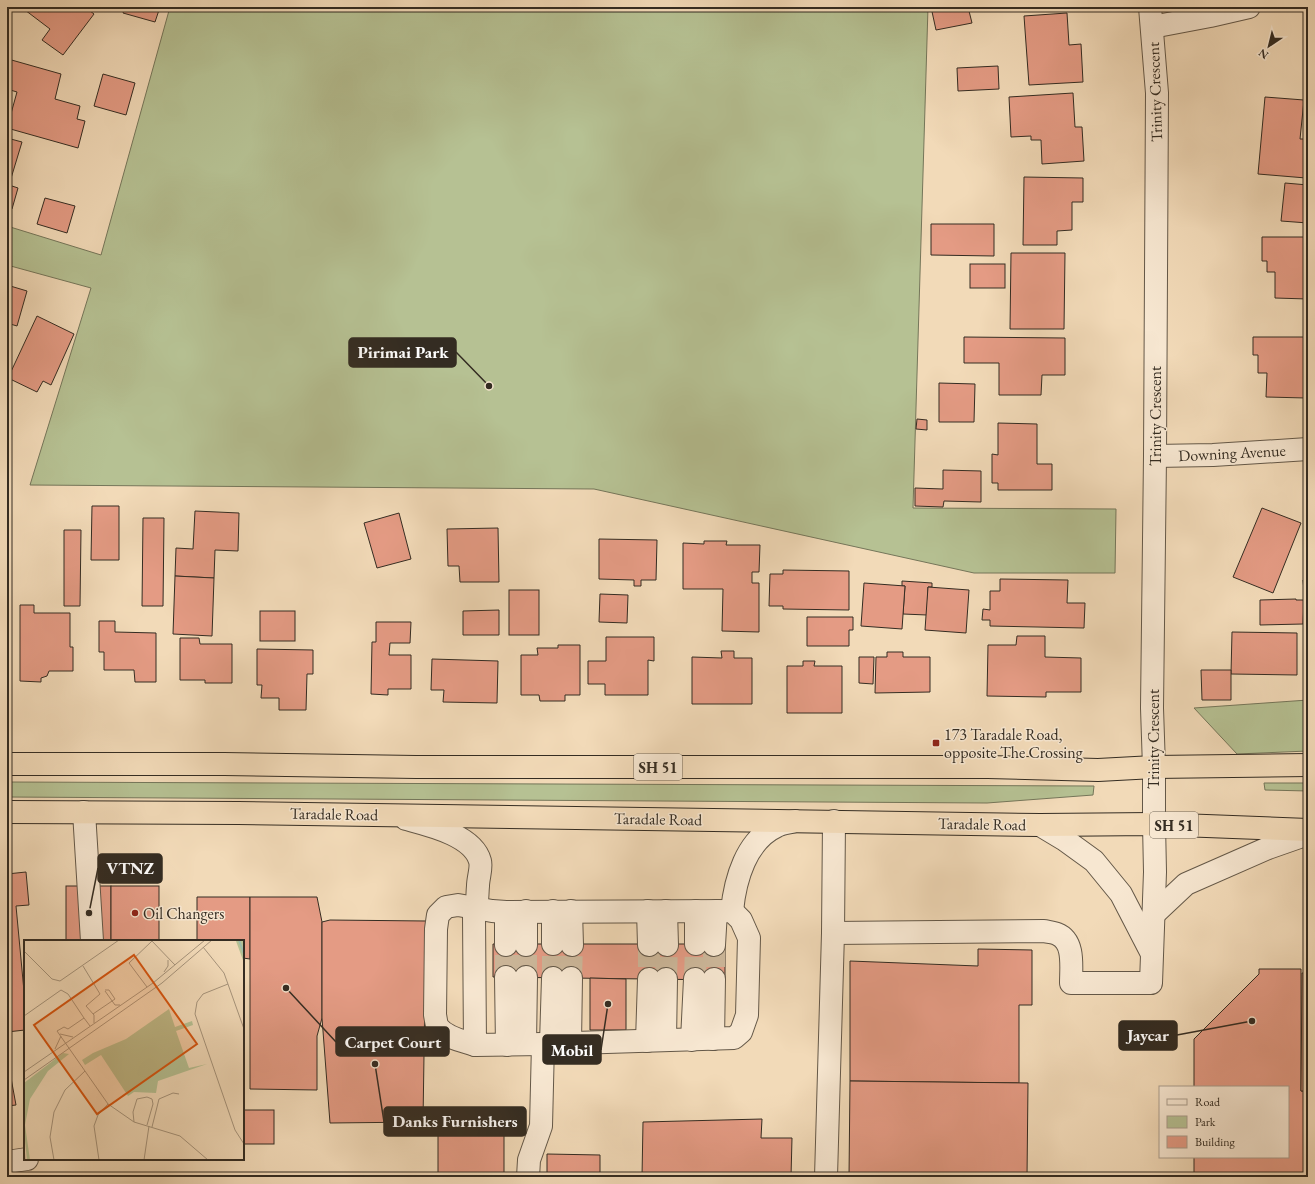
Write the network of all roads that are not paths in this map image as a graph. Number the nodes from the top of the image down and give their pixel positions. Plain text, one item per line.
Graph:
1 (1249, 7) edge
2 (1151, 17) edge
3 (1308, 449) edge
4 (1155, 456) junction
5 (7, 764) edge
6 (1308, 765) edge
7 (1154, 767) junction
8 (7, 812) edge
9 (84, 812) junction
10 (391, 815) junction
11 (795, 821) junction
12 (834, 821) junction
13 (1040, 824) junction
14 (1154, 824) junction
15 (1308, 830) edge
16 (1308, 834) edge
17 (477, 908) junction
18 (516, 911) junction
19 (562, 911) junction
20 (657, 911) junction
21 (714, 911) junction
22 (1153, 915) junction
23 (832, 933) junction
24 (92, 940) edge
25 (562, 944) tunnel mouth
26 (705, 944) tunnel mouth
27 (516, 945) tunnel mouth
28 (658, 945) tunnel mouth
29 (1152, 955) junction
30 (516, 977) tunnel mouth
31 (562, 978) tunnel mouth
32 (658, 979) tunnel mouth
33 (704, 979) tunnel mouth
34 (702, 1039) junction
35 (656, 1040) junction
36 (539, 1044) junction
37 (475, 1045) junction
38 (24, 1159) edge
39 (7, 1162) edge
40 (528, 1177) edge
41 (826, 1177) edge

1 - 2 street
2 - 4 street, Trinity Crescent
3 - 4 street, Downing Avenue
4 - 7 street, Trinity Crescent
5 - 7 highway, SH 51
6 - 7 highway, SH 51
7 - 14 street, Trinity Crescent
8 - 9 highway, Taradale Road / SH 51
9 - 10 highway, Taradale Road / SH 51
9 - 24 street
10 - 11 highway, Taradale Road / SH 51
10 - 17 street
11 - 12 highway, Taradale Road / SH 51
11 - 21 street
12 - 13 highway, Taradale Road / SH 51
12 - 23 street
13 - 14 highway, Taradale Road / SH 51
13 - 29 street
14 - 15 highway, Taradale Road / SH 51
14 - 22 street, Trinity Crescent
16 - 22 street
17 - 18 street
17 - 37 street
17 - 37 street
18 - 19 street
18 - 27 street
19 - 20 street
19 - 25 street
20 - 21 street
20 - 28 street
21 - 26 street
21 - 34 street
22 - 29 street, Trinity Crescent
23 - 29 street, Trinity Crescent
23 - 41 street
30 - 36 street
31 - 36 street
32 - 35 street
33 - 34 street
34 - 35 street
35 - 36 street
36 - 37 street
36 - 40 street
38 - 39 street

